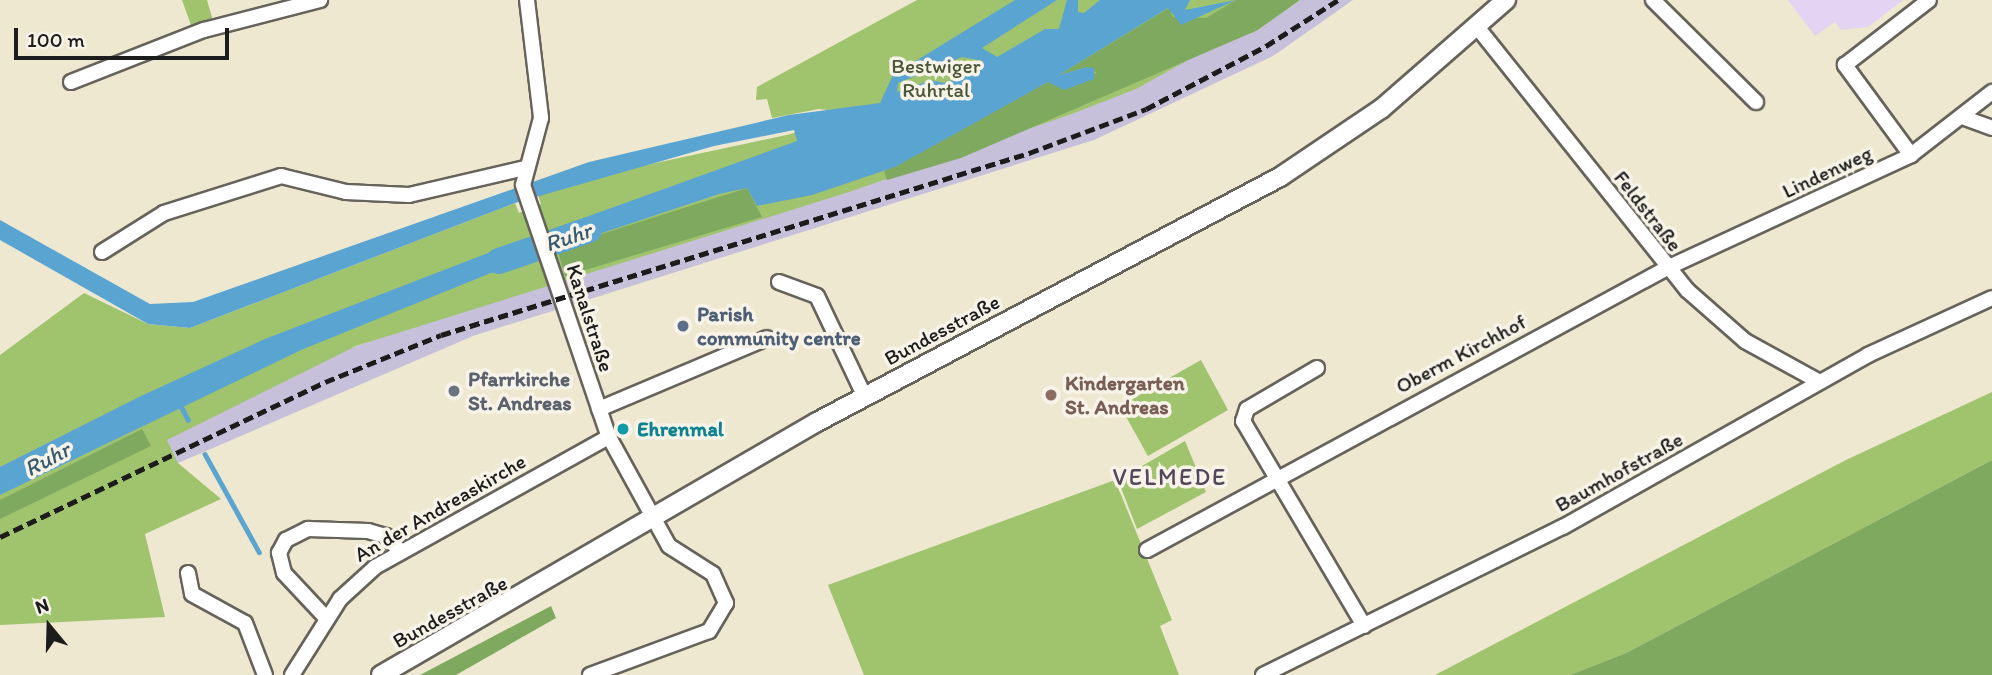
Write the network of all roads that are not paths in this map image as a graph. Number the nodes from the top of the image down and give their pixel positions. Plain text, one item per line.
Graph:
1 (320, 0) edge
2 (1506, 0) edge
3 (1653, 0) edge
4 (1929, 0) edge
5 (532, 1) edge
6 (1478, 27) junction
7 (71, 82) dead end
8 (1992, 92) edge
9 (1756, 102) dead end
10 (1962, 117) junction
11 (1992, 128) edge
12 (1911, 155) junction
13 (525, 168) junction
14 (102, 252) dead end
15 (1667, 268) junction
16 (779, 282) dead end
17 (1992, 298) edge
18 (767, 338) dead end
19 (1317, 368) dead end
20 (1820, 382) junction
21 (865, 397) junction
22 (599, 409) junction
23 (609, 437) junction
24 (1276, 481) junction
25 (652, 518) junction
26 (1147, 550) dead end
27 (400, 551) junction
28 (188, 573) dead end
29 (327, 619) junction
30 (1364, 626) junction
31 (265, 675) edge
32 (292, 675) edge
33 (381, 675) edge
34 (590, 675) edge
35 (1262, 675) edge

1 - 7 street
2 - 6 main road, Bundesstraße
3 - 9 street
4 - 12 street
5 - 13 street, Kanalstraße
6 - 15 street, Feldstraße
6 - 21 main road, Bundesstraße
8 - 10 street, Lindenweg
10 - 11 street
10 - 12 street, Lindenweg
12 - 15 street, Lindenweg
13 - 14 street
13 - 22 street, Kanalstraße
15 - 20 street, Feldstraße
15 - 24 street, Oberm Kirchhof
16 - 21 street
17 - 20 street, Baumhofstraße
18 - 22 street
19 - 24 street
20 - 30 street, Baumhofstraße
21 - 25 main road, Bundesstraße
22 - 23 street, Kanalstraße
23 - 25 street, Kanalstraße
23 - 27 street, An der Andreaskirche
24 - 26 street, Oberm Kirchhof
24 - 30 street
25 - 33 main road, Bundesstraße
25 - 34 street, Kanalstraße
27 - 29 street, An der Andreaskirche
27 - 29 street
28 - 31 street
29 - 32 street, An der Andreaskirche
30 - 35 street, Baumhofstraße

